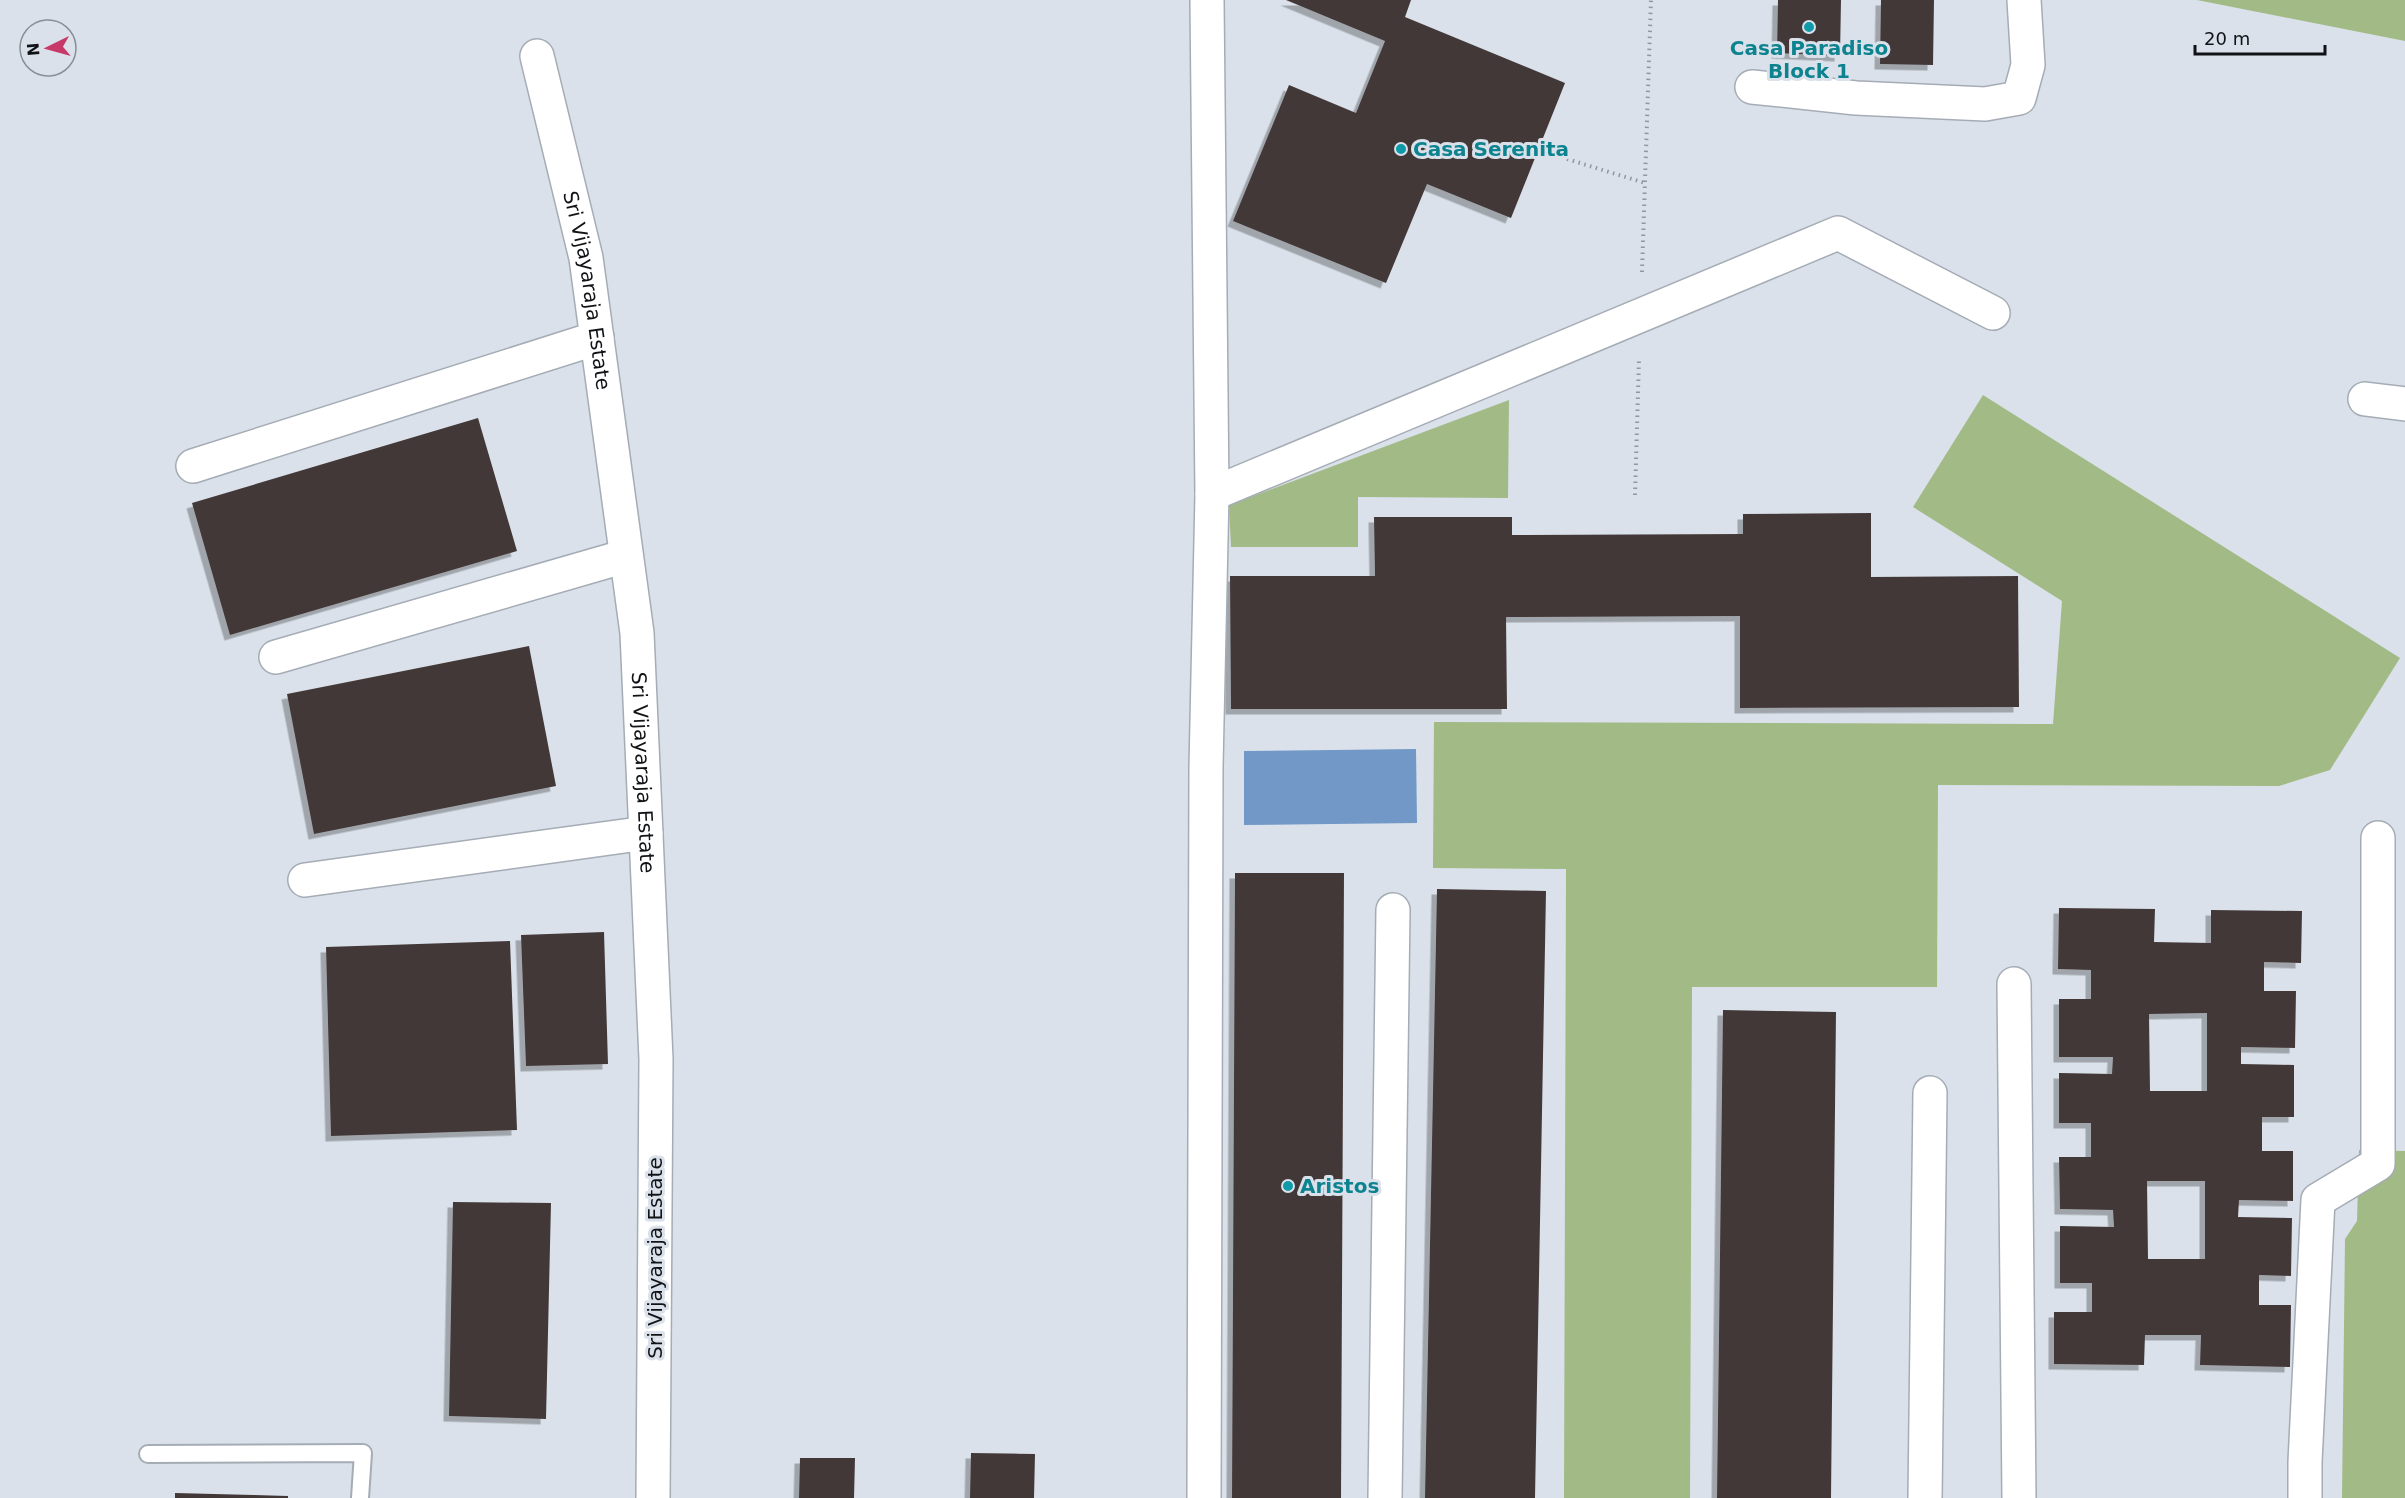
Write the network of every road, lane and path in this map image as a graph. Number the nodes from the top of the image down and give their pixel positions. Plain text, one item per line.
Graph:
1 (1207, 0) edge
2 (1651, 0) edge
3 (2024, 0) edge
4 (537, 56) dead end
5 (1752, 87) dead end
6 (1567, 159) dead end
7 (1645, 183) junction
8 (1993, 313) dead end
9 (1641, 315) junction
10 (597, 338) junction
11 (2365, 399) dead end
12 (2405, 404) edge
13 (193, 465) dead end
14 (1212, 494) junction
15 (1635, 495) dead end
16 (626, 556) junction
17 (276, 657) dead end
18 (646, 833) junction
19 (2378, 838) dead end
20 (305, 880) dead end
21 (1393, 910) dead end
22 (2014, 984) dead end
23 (1930, 1093) dead end
24 (148, 1454) dead end
25 (360, 1498) edge
26 (653, 1498) edge
27 (1204, 1498) edge
28 (1385, 1498) edge
29 (1925, 1498) edge
30 (2019, 1498) edge
31 (2305, 1498) edge

1 - 14 street
2 - 7 path
3 - 5 street
4 - 10 street, Sri Vijayaraja Estate
6 - 7 path
7 - 9 path
8 - 9 street
9 - 14 street
9 - 15 path
10 - 13 street
10 - 16 street, Sri Vijayaraja Estate
11 - 12 street
14 - 27 street
16 - 17 street
16 - 18 street, Sri Vijayaraja Estate
18 - 20 street
18 - 26 street, Sri Vijayaraja Estate
19 - 31 street
21 - 28 street
22 - 30 street
23 - 29 street
24 - 25 lane

